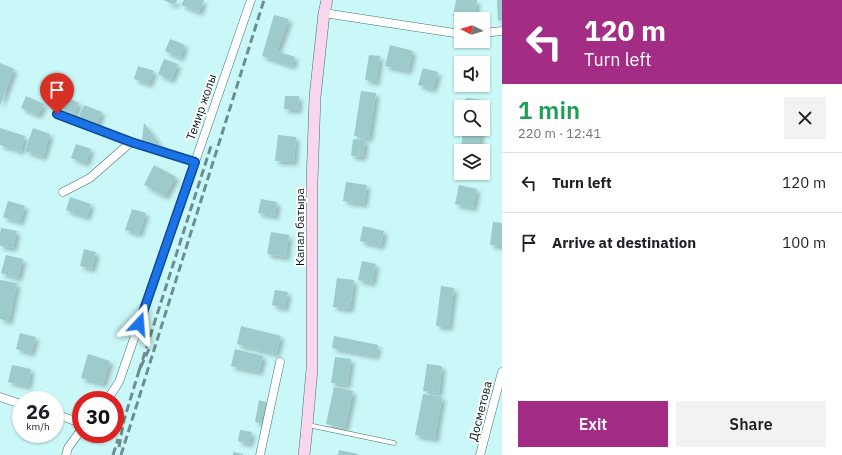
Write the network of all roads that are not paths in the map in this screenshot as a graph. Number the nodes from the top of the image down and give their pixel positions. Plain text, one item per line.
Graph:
1 (251, 0) edge
2 (326, 0) edge
3 (324, 13) junction
4 (502, 31) edge
5 (490, 32) edge
6 (454, 33) edge
7 (57, 114) dead end
8 (131, 142) junction
9 (195, 162) junction
10 (63, 192) dead end
11 (280, 362) dead end
12 (502, 372) edge
13 (113, 391) edge
14 (0, 397) edge
15 (12, 401) edge
16 (307, 424) junction
17 (72, 442) edge
18 (394, 443) dead end
19 (66, 455) edge
20 (260, 455) edge
21 (304, 455) edge
22 (480, 455) edge

1 - 9 street, Темир жолы
2 - 3 main road, Капал батыра
3 - 6 street
3 - 16 main road, Капал батыра
4 - 5 street
7 - 8 street
8 - 9 street
8 - 10 street
9 - 13 street, Темир жолы
11 - 20 street
12 - 22 street, Досметова
14 - 15 street
16 - 18 lane
16 - 21 main road, Капал батыра
17 - 19 street

